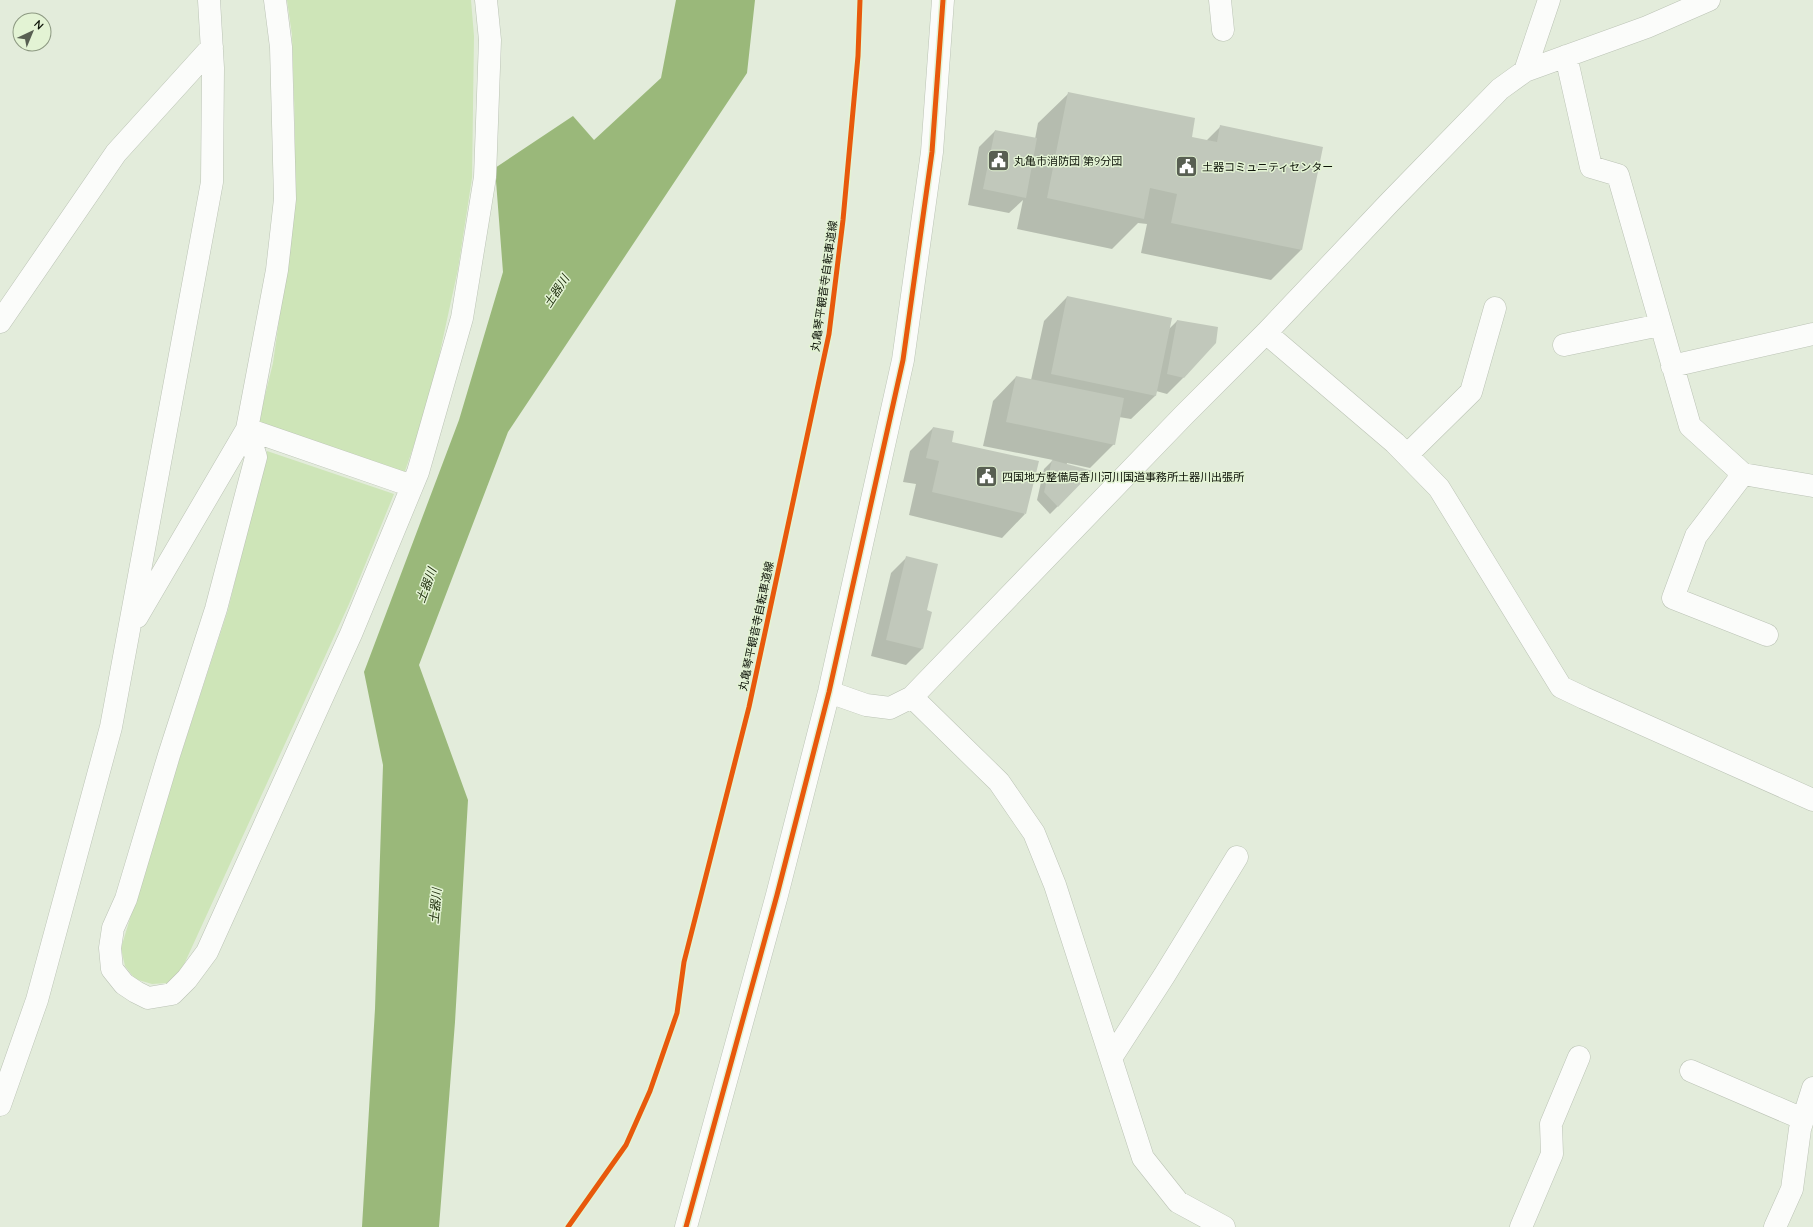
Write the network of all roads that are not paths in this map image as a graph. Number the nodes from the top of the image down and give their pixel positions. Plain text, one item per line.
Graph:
1 (209, 0) edge
2 (275, 0) edge
3 (486, 0) edge
4 (943, 0) edge
5 (1220, 0) edge
6 (1549, 0) edge
7 (1709, 0) edge
8 (1223, 30) dead end
9 (212, 47) junction
10 (1566, 56) junction
11 (1525, 71) junction
12 (1495, 308) dead end
13 (0, 322) edge
14 (1660, 325) junction
15 (1266, 333) junction
16 (1813, 334) edge
17 (1564, 345) dead end
18 (1672, 366) junction
19 (247, 429) junction
20 (1406, 455) junction
21 (1742, 474) junction
22 (412, 486) junction
23 (1813, 486) edge
24 (129, 630) junction
25 (1767, 636) dead end
26 (829, 692) junction
27 (912, 697) junction
28 (1813, 800) edge
29 (1237, 858) dead end
30 (1579, 1057) dead end
31 (1110, 1058) junction
32 (1691, 1071) dead end
33 (1813, 1088) edge
34 (0, 1105) edge
35 (1803, 1119) junction
36 (686, 1227) edge
37 (1224, 1227) edge
38 (1521, 1227) edge
39 (1775, 1227) edge

1 - 9 street
2 - 19 street
3 - 22 street
4 - 26 street
5 - 8 street
6 - 11 street
7 - 10 street
9 - 13 street
9 - 24 street
10 - 11 street
10 - 14 street
11 - 15 street
12 - 20 street
14 - 17 street
14 - 18 street
15 - 20 street
15 - 27 street
16 - 18 street
18 - 21 street
19 - 22 street
19 - 22 street
19 - 24 street
20 - 28 street
21 - 23 street
21 - 25 street
24 - 34 street
26 - 27 street
26 - 36 street
27 - 31 street
29 - 31 street
30 - 38 street
31 - 37 street
32 - 35 street
33 - 35 street
35 - 39 street

